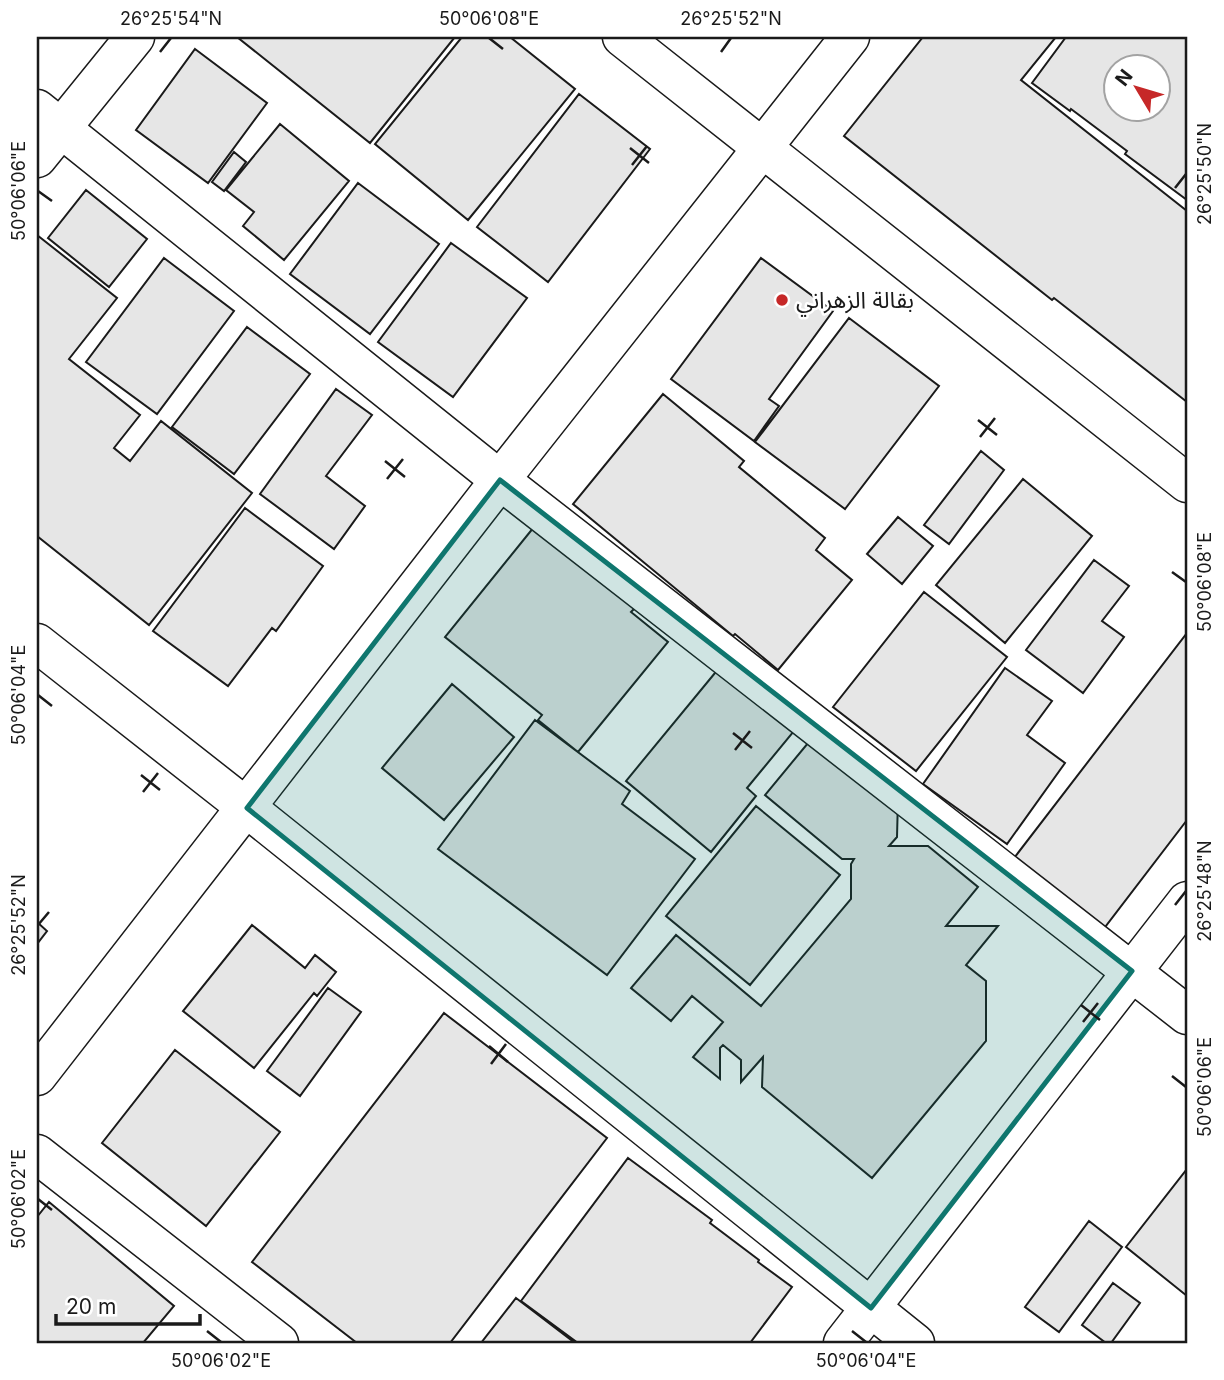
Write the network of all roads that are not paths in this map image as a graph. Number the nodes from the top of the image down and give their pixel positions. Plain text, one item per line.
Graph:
1 (135, 37) edge
2 (622, 37) edge
3 (850, 37) edge
4 (49, 118) edge
5 (763, 147) junction
6 (37, 158) edge
7 (500, 480) junction
8 (1187, 483) edge
9 (37, 643) edge
10 (247, 808) junction
11 (1187, 901) edge
12 (1132, 971) junction
13 (1187, 1015) edge
14 (37, 1076) edge
15 (37, 1154) edge
16 (871, 1308) junction
17 (279, 1343) edge
18 (844, 1343) edge
19 (915, 1343) edge

1 - 4 street
2 - 5 street
3 - 5 street
4 - 6 street
4 - 7 street
5 - 7 street
5 - 8 street
7 - 10 street
7 - 12 street
9 - 10 street
10 - 14 street
10 - 16 street
11 - 12 street
12 - 13 street
12 - 16 street
15 - 17 street
16 - 18 street
16 - 19 street

